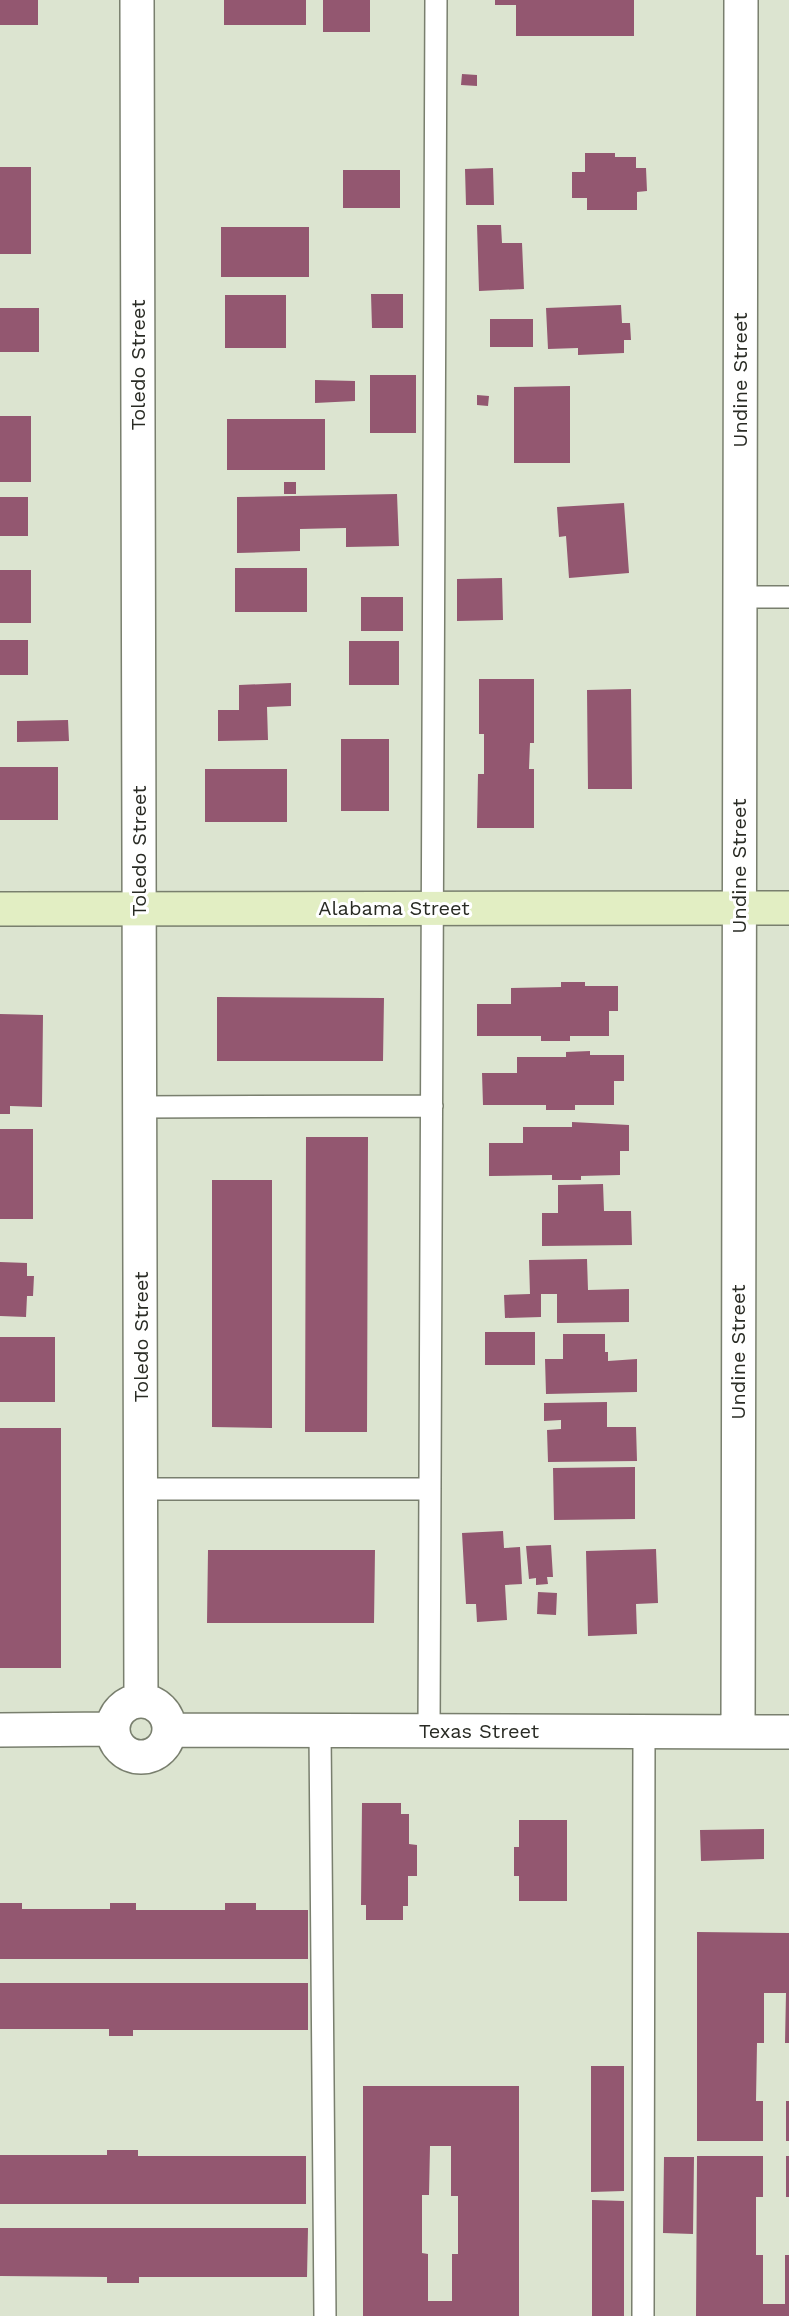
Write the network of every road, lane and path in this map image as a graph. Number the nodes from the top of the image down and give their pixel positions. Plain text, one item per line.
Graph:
1 (137, 0) edge
2 (436, 0) edge
3 (741, 0) edge
4 (740, 597) junction
5 (789, 597) edge
6 (433, 908) junction
7 (739, 908) junction
8 (789, 908) edge
9 (0, 909) edge
10 (139, 909) junction
11 (432, 1106) junction
12 (140, 1107) junction
13 (141, 1489) junction
14 (430, 1489) junction
15 (141, 1701) junction
16 (113, 1729) junction
17 (0, 1730) edge
18 (169, 1730) junction
19 (320, 1731) junction
20 (429, 1731) junction
21 (644, 1732) junction
22 (738, 1732) junction
23 (789, 1732) edge
24 (325, 2316) edge
25 (642, 2316) edge

1 - 10 street, Toledo Street
2 - 6 lane
3 - 4 street, Undine Street
4 - 5 lane
4 - 7 street, Undine Street
6 - 7 main road, Alabama Street
6 - 10 main road, Alabama Street
6 - 11 lane
7 - 8 main road, Alabama Street
7 - 22 street, Undine Street
9 - 10 main road, Alabama Street
10 - 12 street, Toledo Street
11 - 12 lane
11 - 14 lane
12 - 13 street, Toledo Street
13 - 14 lane
13 - 15 street, Toledo Street
14 - 20 lane
15 - 16 street
15 - 18 street
16 - 17 street
16 - 18 street
18 - 19 street, Texas Street
19 - 20 street, Texas Street
19 - 24 lane
20 - 21 street, Texas Street
21 - 22 street, Texas Street
21 - 25 lane
22 - 23 street, Texas Street

